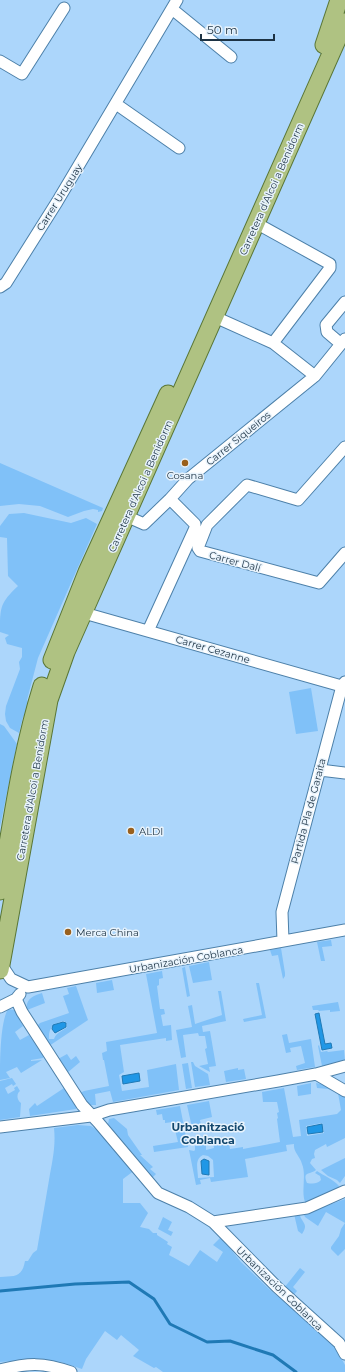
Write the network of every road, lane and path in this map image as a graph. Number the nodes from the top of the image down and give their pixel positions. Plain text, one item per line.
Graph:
1 (339, 0) edge
2 (174, 4) edge
3 (64, 8) dead end
4 (345, 22) edge
5 (231, 57) dead end
6 (0, 61) edge
7 (116, 104) junction
8 (179, 148) dead end
9 (256, 223) junction
10 (0, 288) edge
11 (345, 302) edge
12 (214, 317) junction
13 (343, 342) edge
14 (273, 343) junction
15 (315, 376) junction
16 (345, 447) edge
17 (170, 499) junction
18 (126, 516) junction
19 (345, 553) edge
20 (84, 613) junction
21 (148, 631) junction
22 (344, 685) edge
23 (320, 770) junction
24 (345, 773) edge
25 (0, 891) edge
26 (345, 930) edge
27 (283, 941) junction
28 (0, 967) edge
29 (28, 987) junction
30 (16, 999) junction
31 (0, 1007) edge
32 (342, 1068) edge
33 (316, 1074) junction
34 (345, 1091) edge
35 (91, 1116) junction
36 (0, 1127) edge
37 (345, 1191) edge
38 (213, 1222) junction
39 (345, 1354) edge
40 (0, 1370) edge
41 (71, 1372) edge

1 - 25 main road, Carretera d'Alcoi a Benidorm
2 - 5 street, Carrer Uruguay
2 - 7 street, Carrer Uruguay
3 - 6 street
4 - 9 main road, Carretera d'Alcoi a Benidorm
7 - 8 street
7 - 10 street, Carrer Uruguay
9 - 12 main road, Carretera d'Alcoi a Benidorm
9 - 14 street
11 - 13 street
12 - 14 street
12 - 18 main road, Carretera d'Alcoi a Benidorm
13 - 15 street, Carrer Siqueiros
14 - 15 street
15 - 17 street, Carrer Siqueiros
16 - 19 street, Carrer Dalí
17 - 18 street, Carrer Siqueiros
17 - 21 street
18 - 20 main road, Carretera d'Alcoi a Benidorm
20 - 21 street, Carrer Cezanne
20 - 28 main road, Carretera d'Alcoi a Benidorm
21 - 22 street, Carrer Cezanne
22 - 23 street, Partida Pla de Garaita
23 - 24 street
23 - 27 street, Partida Pla de Garaita
26 - 27 street, Urbanización Coblanca
27 - 29 street, Urbanización Coblanca
28 - 29 street
29 - 30 street
30 - 31 street
30 - 35 street, Urbanización Coblanca
32 - 33 street
33 - 34 street
33 - 35 street
35 - 36 street
35 - 38 street, Urbanización Coblanca
37 - 38 street
38 - 39 street, Urbanización Coblanca
40 - 41 street

